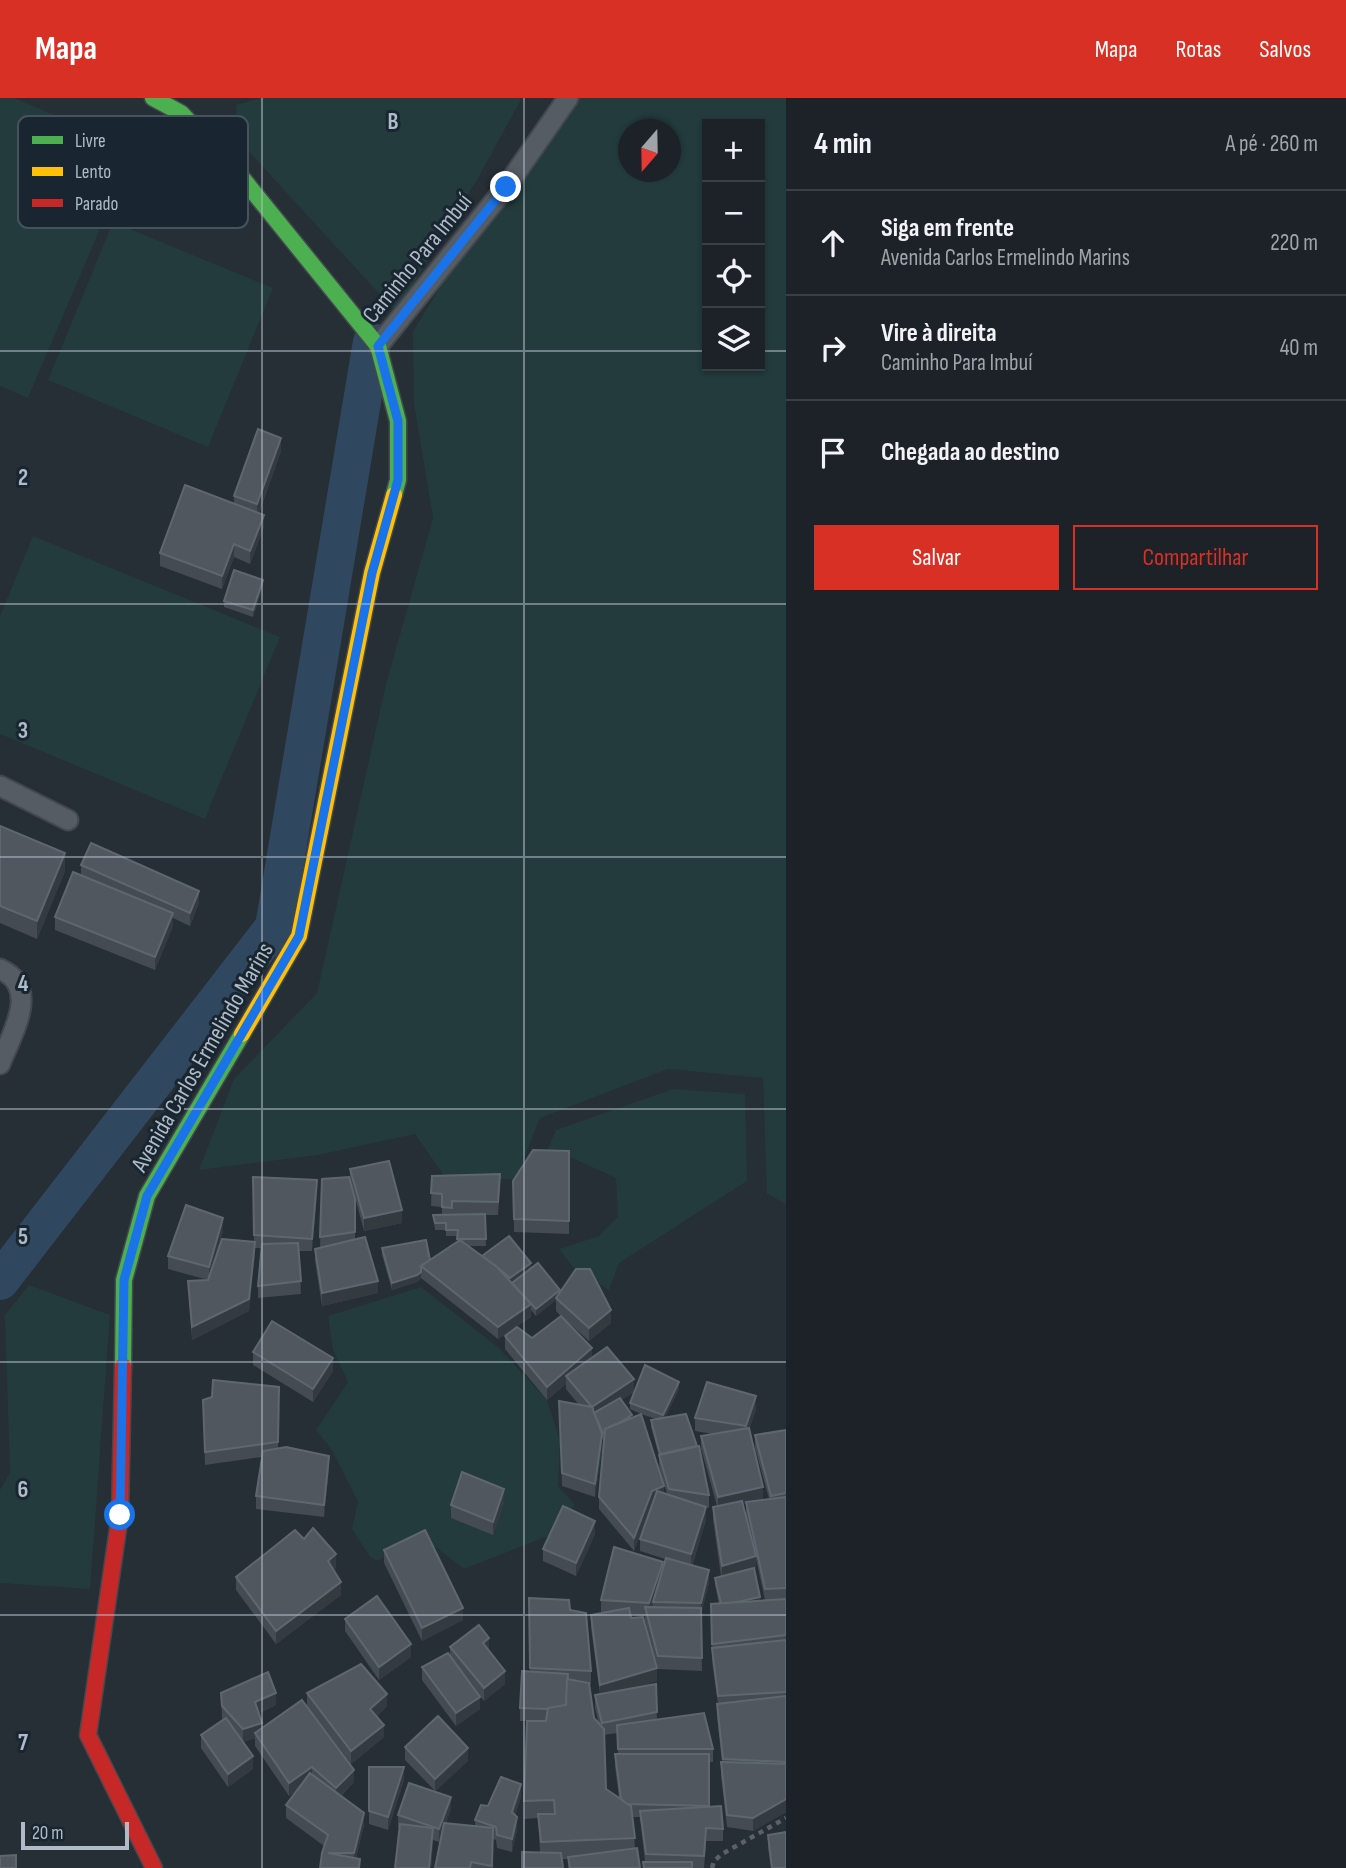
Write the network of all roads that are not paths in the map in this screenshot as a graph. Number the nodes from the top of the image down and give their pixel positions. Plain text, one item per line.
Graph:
1 (153, 98) edge
2 (568, 98) edge
3 (184, 116) edge
4 (248, 185) edge
5 (378, 346) junction
6 (0, 786) edge
7 (68, 820) dead end
8 (0, 969) edge
9 (0, 1064) edge
10 (154, 1868) edge

1 - 3 street
2 - 5 lane, Caminho Para Imbuí
4 - 5 street
5 - 10 street, Avenida Carlos Ermelindo Marins
6 - 7 lane
8 - 9 lane

